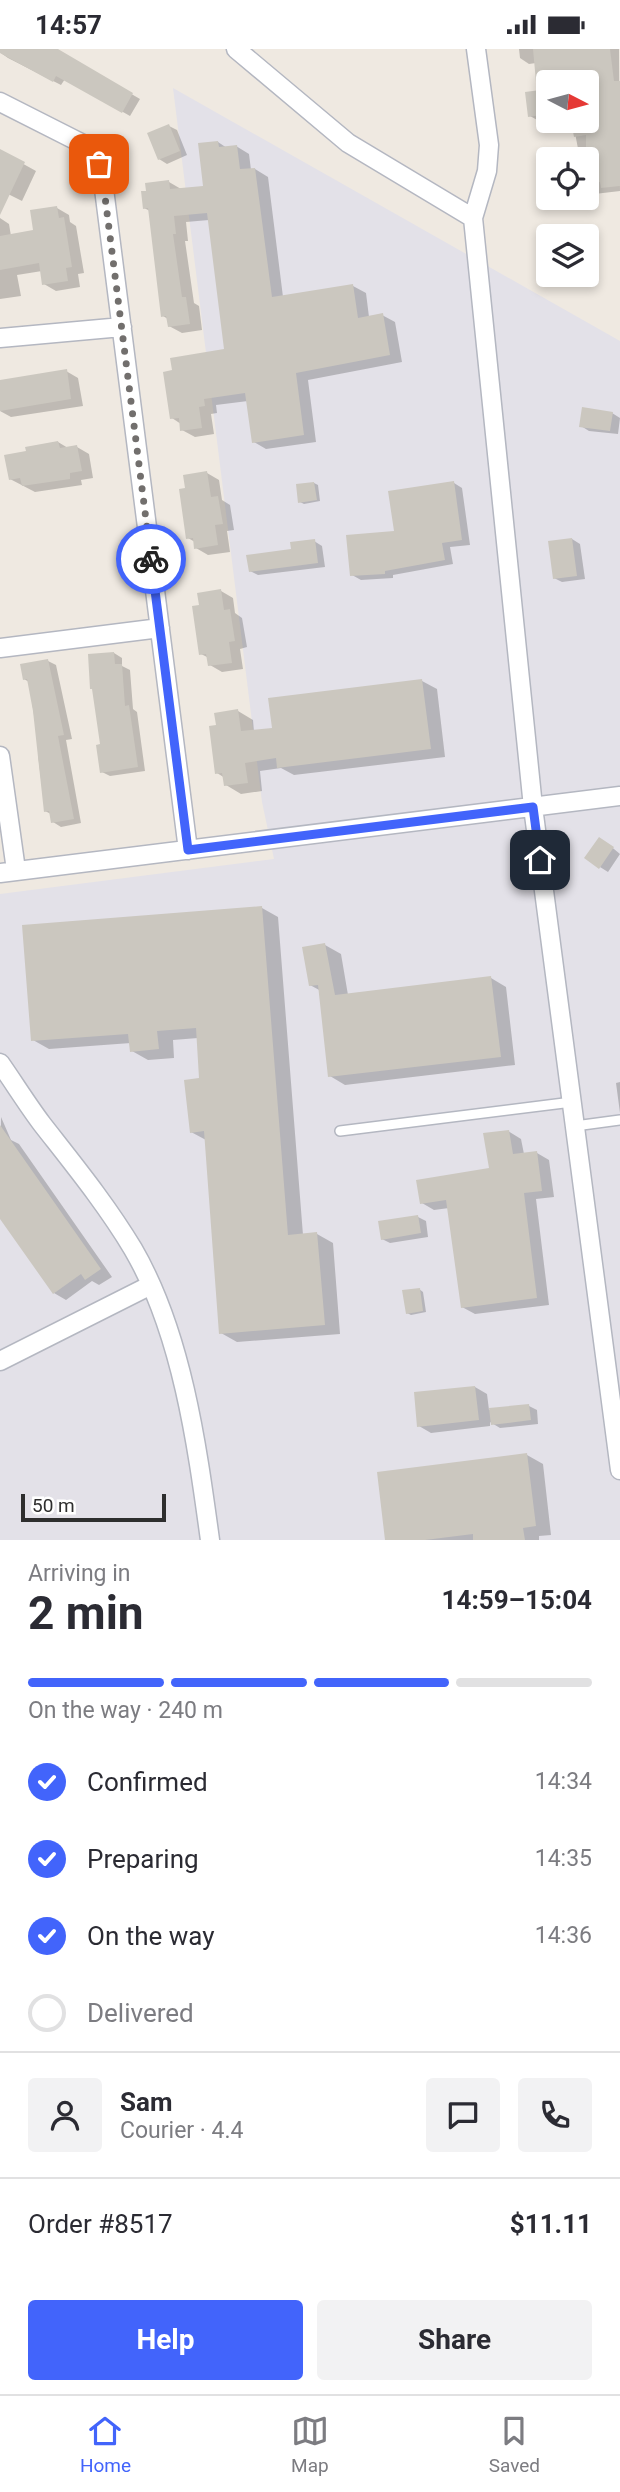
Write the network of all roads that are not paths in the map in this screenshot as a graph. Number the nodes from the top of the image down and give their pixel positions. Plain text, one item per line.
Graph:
1 (236, 49) edge
2 (476, 49) edge
3 (0, 103) edge
4 (473, 218) junction
5 (122, 327) junction
6 (0, 338) edge
7 (160, 628) junction
8 (0, 648) edge
9 (0, 756) edge
10 (620, 796) edge
11 (533, 807) junction
12 (188, 850) junction
13 (8, 872) edge
14 (0, 1063) edge
15 (572, 1102) junction
16 (620, 1120) edge
17 (575, 1126) junction
18 (340, 1131) dead end
19 (151, 1285) junction
20 (0, 1361) edge
21 (620, 1470) edge
22 (210, 1540) edge

1 - 4 street
2 - 4 street
3 - 5 street
4 - 11 street
5 - 6 street
5 - 7 street
7 - 8 street
7 - 12 street
9 - 13 street
10 - 11 street
11 - 12 street
11 - 15 street
12 - 13 street
14 - 19 street
15 - 17 street
15 - 18 lane
16 - 17 lane
17 - 21 street
19 - 20 street
19 - 22 street

